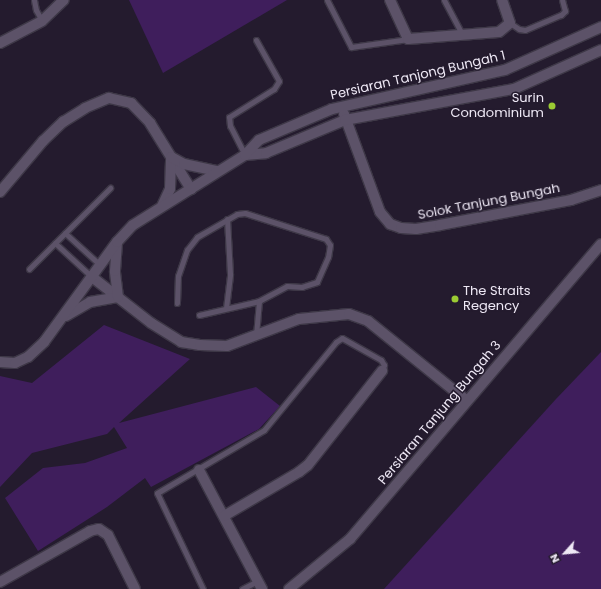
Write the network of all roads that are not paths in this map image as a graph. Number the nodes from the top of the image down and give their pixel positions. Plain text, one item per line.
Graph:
1 (34, 0) edge
2 (64, 0) edge
3 (327, 0) edge
4 (390, 0) edge
5 (444, 0) edge
6 (502, 0) edge
7 (562, 0) edge
8 (42, 21) junction
9 (510, 23) junction
10 (601, 27) edge
11 (462, 34) junction
12 (408, 39) junction
13 (256, 40) dead end
14 (0, 43) edge
15 (601, 50) edge
16 (342, 106) junction
17 (345, 120) junction
18 (245, 155) junction
19 (171, 157) junction
20 (217, 171) junction
21 (110, 188) dead end
22 (190, 189) junction
23 (601, 190) edge
24 (0, 192) edge
25 (161, 207) junction
26 (227, 219) junction
27 (65, 233) junction
28 (117, 242) junction
29 (55, 243) junction
30 (601, 244) edge
31 (100, 265) junction
32 (29, 269) dead end
33 (92, 277) junction
34 (118, 297) junction
35 (259, 301) junction
36 (177, 303) dead end
37 (226, 308) junction
38 (199, 315) dead end
39 (63, 317) junction
40 (255, 336) junction
41 (0, 362) edge
42 (382, 371) joint
43 (467, 401) junction
44 (199, 470) junction
45 (224, 516) junction
46 (0, 582) edge
47 (260, 585) edge
48 (135, 589) edge
49 (202, 589) edge
50 (242, 589) edge
51 (289, 589) edge

1 - 8 lane
2 - 8 street
3 - 12 lane
4 - 12 street
5 - 11 lane
6 - 9 street
7 - 9 lane
8 - 14 street
9 - 11 street
10 - 16 street, Persiaran Tanjong Bungah 1
11 - 12 street
13 - 18 lane
15 - 17 street, Persiaran Tanjong Bungah 1
16 - 17 street, Solok Tanjung Bungah
16 - 18 street, Persiaran Tanjong Bungah 1
17 - 18 street, Persiaran Tanjong Bungah 1
17 - 23 street, Solok Tanjung Bungah
18 - 20 street, Persiaran Tanjong Bungah 1
19 - 20 street
19 - 22 street
19 - 24 street
19 - 25 street
20 - 22 street, Persiaran Tanjong Bungah 1
21 - 27 lane
22 - 25 street, Persiaran Tanjong Bungah 1
25 - 28 street, Persiaran Tanjong Bungah 1
26 - 35 lane
26 - 36 lane
26 - 37 lane
27 - 29 lane
27 - 31 lane
28 - 31 street, Persiaran Tanjong Bungah 1
28 - 34 street
29 - 32 lane
29 - 33 lane
30 - 43 street, Persiaran Tanjung Bungah 3
31 - 33 street, Persiaran Tanjong Bungah 1
33 - 34 street
33 - 39 street, Persiaran Tanjong Bungah 1
34 - 39 street
34 - 40 street
35 - 37 lane
35 - 40 lane
37 - 38 lane
39 - 41 street, Persiaran Tanjong Bungah 1
40 - 43 street
42 - 44 lane
42 - 45 street
43 - 51 street, Persiaran Tanjung Bungah 3
44 - 45 street
44 - 49 lane
45 - 47 street
46 - 48 street
47 - 50 lane

